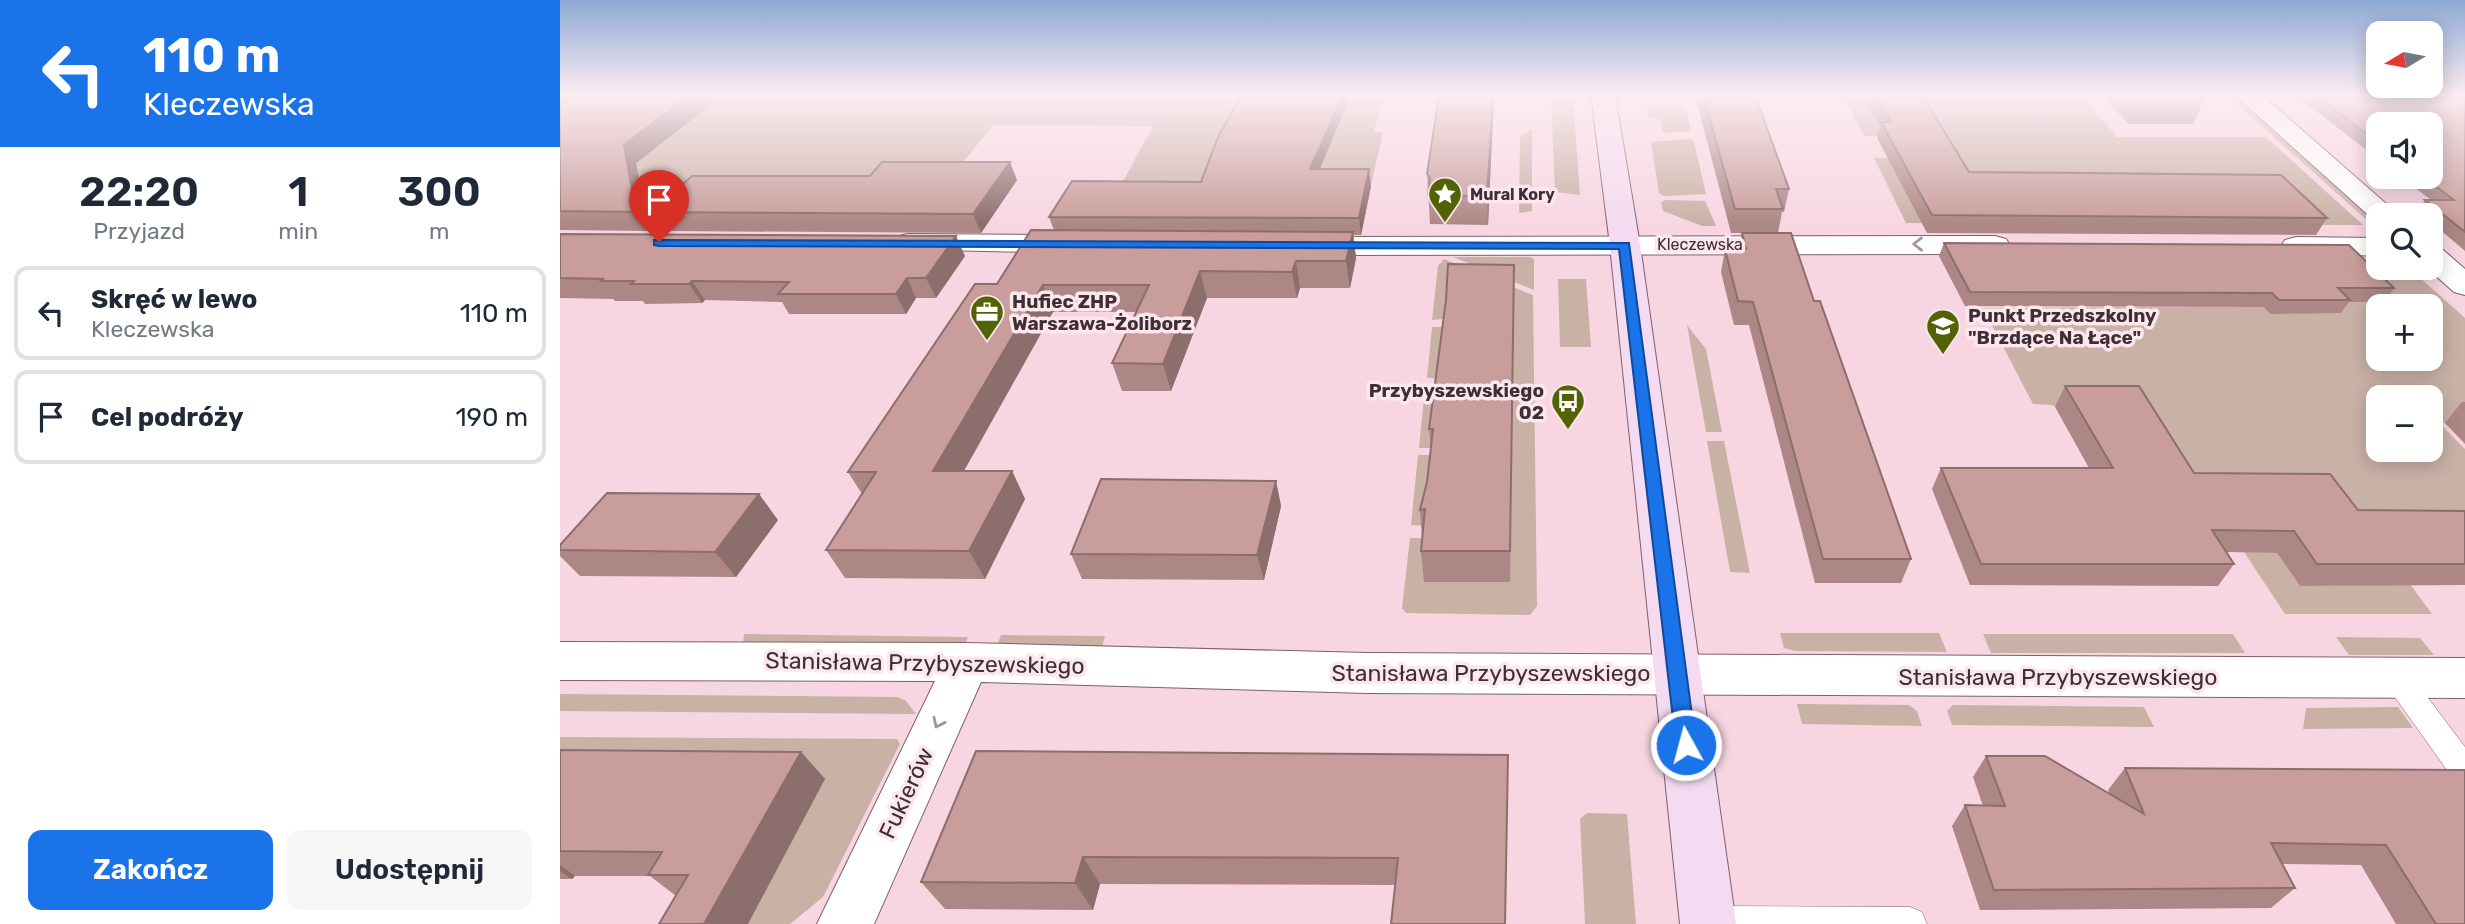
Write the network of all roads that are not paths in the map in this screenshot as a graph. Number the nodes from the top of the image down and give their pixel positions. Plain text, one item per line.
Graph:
1 (1609, 138) edge
2 (2297, 138) edge
3 (2371, 203) edge
4 (883, 243) edge
5 (1101, 244) edge
6 (1625, 245) junction
7 (2022, 245) edge
8 (1268, 246) edge
9 (2269, 246) edge
10 (2366, 247) edge
11 (2443, 247) edge
12 (2465, 247) edge
13 (2443, 266) edge
14 (2465, 285) edge
15 (560, 661) edge
16 (967, 662) junction
17 (1677, 675) junction
18 (2397, 678) junction
19 (2465, 678) edge
20 (2465, 770) edge
21 (1708, 923) edge
22 (845, 924) edge
23 (1910, 924) edge

1 - 6 main road
2 - 3 street
4 - 5 street
7 -> 6 street, Kleczewska
6 - 8 street, Kleczewska
6 - 17 main road
9 - 10 street
11 - 12 street
13 - 14 street
15 - 16 street, Stanisława Przybyszewskiego
16 - 17 street, Stanisława Przybyszewskiego
16 -> 22 street, Fukierów
17 - 18 street, Stanisława Przybyszewskiego
17 - 21 main road
18 - 19 street, Stanisława Przybyszewskiego
18 - 20 lane
21 - 23 lane

